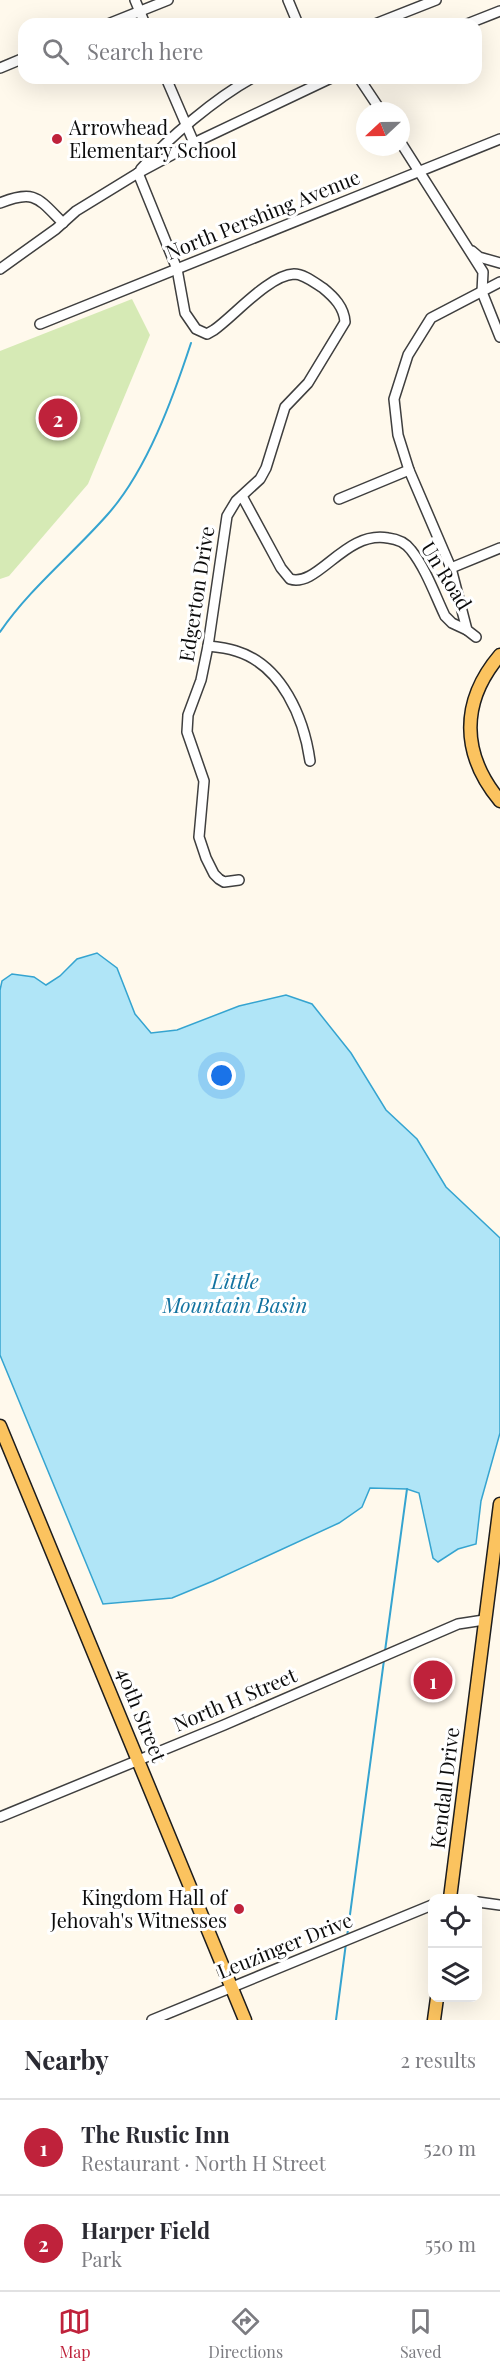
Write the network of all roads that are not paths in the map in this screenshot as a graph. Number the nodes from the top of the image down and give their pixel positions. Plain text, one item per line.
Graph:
1 (135, 0) edge
2 (168, 0) edge
3 (288, 0) edge
4 (436, 0) edge
5 (140, 11) junction
6 (500, 11) edge
7 (123, 18) edge
8 (143, 18) edge
9 (296, 18) edge
10 (390, 18) edge
11 (482, 18) edge
12 (18, 60) edge
13 (0, 68) edge
14 (168, 84) edge
15 (242, 84) edge
16 (318, 84) edge
17 (363, 84) edge
18 (375, 102) edge
19 (186, 127) junction
20 (500, 139) edge
21 (194, 143) junction
22 (409, 156) edge
23 (419, 171) junction
24 (138, 173) junction
25 (0, 203) edge
26 (63, 223) junction
27 (468, 248) junction
28 (500, 263) edge
29 (0, 269) edge
30 (177, 269) junction
31 (500, 282) edge
32 (482, 292) junction
33 (40, 324) dead end
34 (500, 337) edge
35 (409, 470) junction
36 (242, 496) junction
37 (339, 499) dead end
38 (500, 548) edge
39 (450, 568) junction
40 (467, 630) junction
41 (476, 638) dead end
42 (208, 646) junction
43 (500, 655) edge
44 (310, 761) dead end
45 (500, 801) edge
46 (239, 880) dead end
47 (0, 1426) edge
48 (500, 1504) edge
49 (484, 1620) junction
50 (138, 1760) junction
51 (0, 1817) edge
52 (451, 1894) edge
53 (482, 1903) edge
54 (500, 1905) edge
55 (428, 1907) edge
56 (232, 1987) junction
57 (436, 2002) edge
58 (152, 2020) edge
59 (245, 2020) edge
60 (434, 2020) edge

1 - 5 street
2 - 5 street
3 - 9 street
4 - 10 street
5 - 7 street
5 - 8 street
6 - 11 street
12 - 13 street
14 - 19 street
15 - 19 street
16 - 21 street
17 - 18 street
19 - 21 street
19 - 24 street
20 - 23 street, North Pershing Avenue
21 - 24 street
22 - 23 street
23 - 27 street
23 - 30 street, North Pershing Avenue
24 - 26 street
24 - 30 street, Edgerton Drive
25 - 26 street
26 - 29 street
27 - 28 street
27 - 32 street
30 - 33 street, North Pershing Avenue
30 - 36 street, Edgerton Drive
31 - 32 street
32 - 34 street
32 - 35 street
35 - 37 street
35 - 39 street
36 - 40 street, Un Road
36 - 42 street, Edgerton Drive
38 - 39 street
39 - 40 street
40 - 41 street
42 - 44 street
42 - 46 street, Edgerton Drive
43 - 45 main road
47 - 50 main road, 40th Street
48 - 49 main road, Kendall Drive
49 - 50 street, North H Street
49 - 52 main road, Kendall Drive
50 - 51 street, North H Street
50 - 56 main road, 40th Street
53 - 54 street
55 - 56 street, Leuzinger Drive
56 - 58 street, Leuzinger Drive
56 - 59 main road, 40th Street
57 - 60 main road

